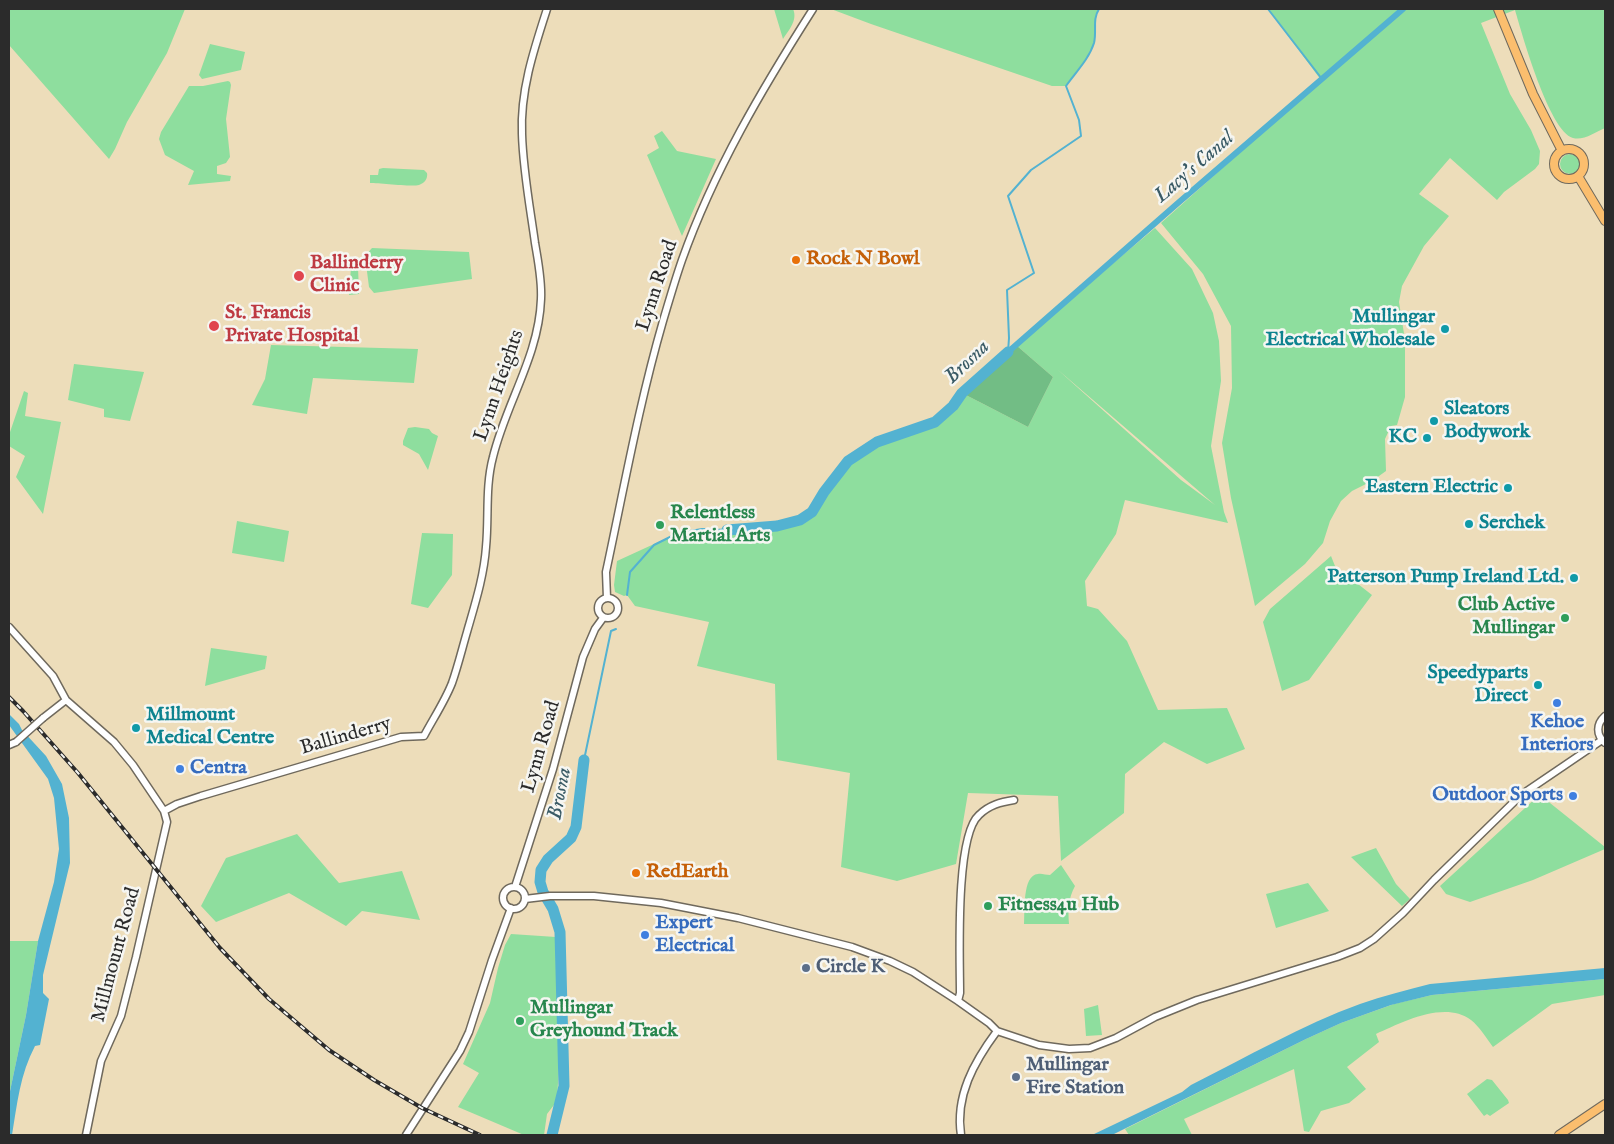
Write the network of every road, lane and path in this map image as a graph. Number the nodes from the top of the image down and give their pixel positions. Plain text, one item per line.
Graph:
1 (547, 9) edge
2 (813, 9) edge
3 (1499, 12) edge
4 (1562, 151) junction
5 (1578, 176) junction
6 (1605, 221) edge
7 (607, 598) junction
8 (603, 618) junction
9 (9, 627) edge
10 (66, 700) junction
11 (1605, 716) edge
12 (424, 736) joint
13 (1604, 741) edge
14 (9, 745) edge
15 (1014, 800) dead end
16 (164, 811) junction
17 (515, 887) junction
18 (525, 899) junction
19 (512, 908) junction
20 (958, 1001) junction
21 (997, 1031) junction
22 (1605, 1104) edge
23 (86, 1135) edge
24 (406, 1135) edge
25 (961, 1135) edge
26 (1559, 1135) edge

1 - 12 street, Lynn Heights
2 - 7 street, Lynn Road
3 - 4 main road
4 - 5 main road
4 - 5 main road
5 - 6 main road
7 - 8 street, Lynn Road
7 - 8 street, Lynn Road
8 - 17 street, Lynn Road
9 - 10 street
10 - 14 street, bridge
10 - 16 street
11 - 13 street
12 - 16 street, Ballinderry
13 - 21 street
15 - 20 street
16 - 23 street, Millmount Road
17 - 18 street
17 - 19 street
18 - 19 street
18 - 20 street
19 - 24 street
20 - 21 street
21 - 25 street
22 - 26 main road

